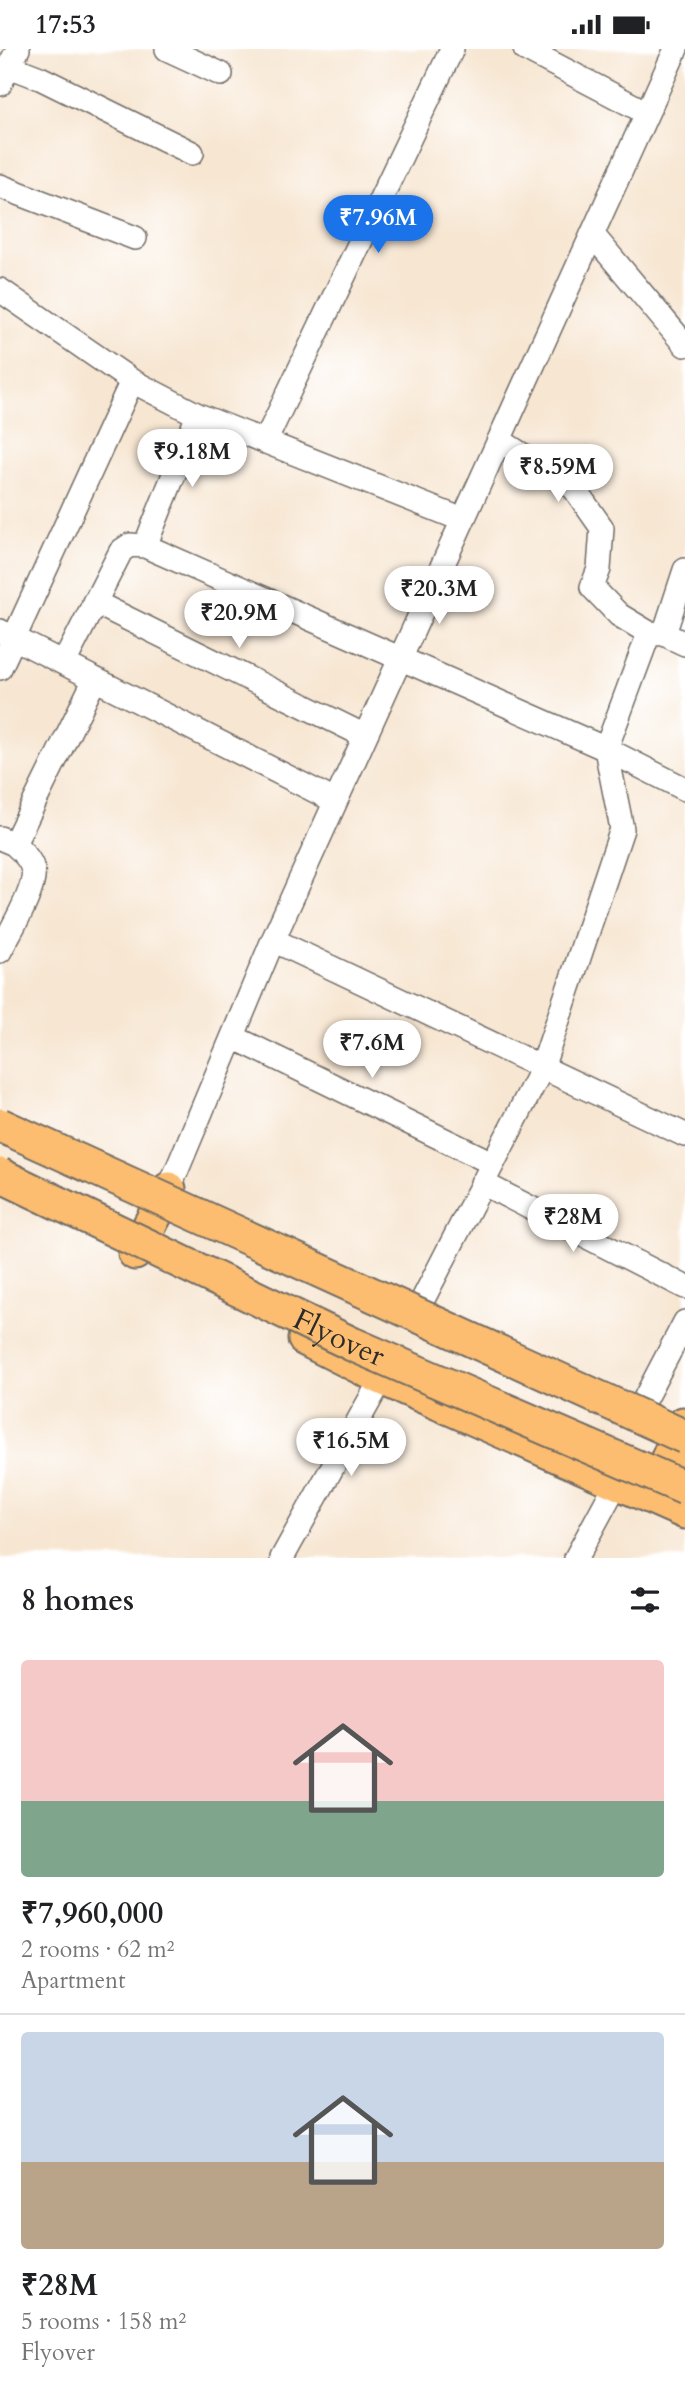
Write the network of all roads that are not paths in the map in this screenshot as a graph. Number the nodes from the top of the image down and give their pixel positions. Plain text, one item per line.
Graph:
1 (167, 49) edge
2 (452, 49) edge
3 (525, 49) edge
4 (676, 49) edge
5 (9, 66) edge
6 (221, 74) dead end
7 (647, 113) junction
8 (191, 153) dead end
9 (0, 185) edge
10 (592, 235) junction
11 (135, 238) dead end
12 (0, 290) edge
13 (685, 345) edge
14 (132, 381) junction
15 (198, 415) junction
16 (499, 440) junction
17 (265, 442) junction
18 (463, 520) junction
19 (145, 546) junction
20 (685, 570) edge
21 (94, 603) junction
22 (656, 633) junction
23 (7, 635) edge
24 (685, 644) edge
25 (400, 660) junction
26 (64, 663) junction
27 (0, 668) edge
28 (94, 679) junction
29 (365, 736) junction
30 (606, 749) junction
31 (685, 789) edge
32 (335, 801) junction
33 (7, 841) edge
34 (273, 940) junction
35 (0, 951) edge
36 (233, 1037) junction
37 (542, 1068) junction
38 (0, 1109) edge
39 (0, 1125) edge
40 (685, 1135) edge
41 (487, 1173) junction
42 (0, 1175) edge
43 (169, 1189) junction
44 (0, 1190) edge
45 (135, 1253) junction
46 (685, 1287) edge
47 (419, 1307) junction
48 (685, 1322) edge
49 (382, 1378) junction
50 (641, 1406) junction
51 (684, 1428) edge
52 (617, 1482) junction
53 (685, 1488) edge
54 (651, 1497) junction
55 (685, 1512) edge
56 (282, 1558) edge
57 (577, 1558) edge

1 - 6 street
2 - 17 street
3 - 7 street
4 - 7 street
5 - 8 street
7 - 10 street
9 - 11 street
10 - 13 street
10 - 16 street
12 - 14 street
14 - 15 street
14 - 23 street
15 - 17 street
15 - 19 street
16 - 18 street
16 - 22 street
17 - 18 street
18 - 25 street
19 - 21 street
19 - 25 street
20 - 22 street
21 - 26 street
21 - 29 street
22 - 24 street
22 - 30 street
23 - 26 street
23 - 27 street
25 - 29 street
25 - 30 street
26 - 28 street
28 - 32 street
28 - 33 street
29 - 32 street
30 - 31 street
30 - 37 street
32 - 34 street
33 - 35 street
34 - 36 street
34 - 37 street
36 - 41 street
36 - 43 street
37 - 40 street
37 - 41 street
38 - 43 highway
39 - 51 highway, Flyover, bridge
41 - 46 street
41 - 47 street
42 - 53 highway, Flyover, bridge
43 - 45 highway
43 - 47 highway
44 - 45 highway
45 - 49 highway
47 - 50 highway
48 - 50 street
49 - 52 highway
49 - 56 street
50 - 51 highway
51 - 54 highway
52 - 54 highway
52 - 57 street
54 - 55 highway

